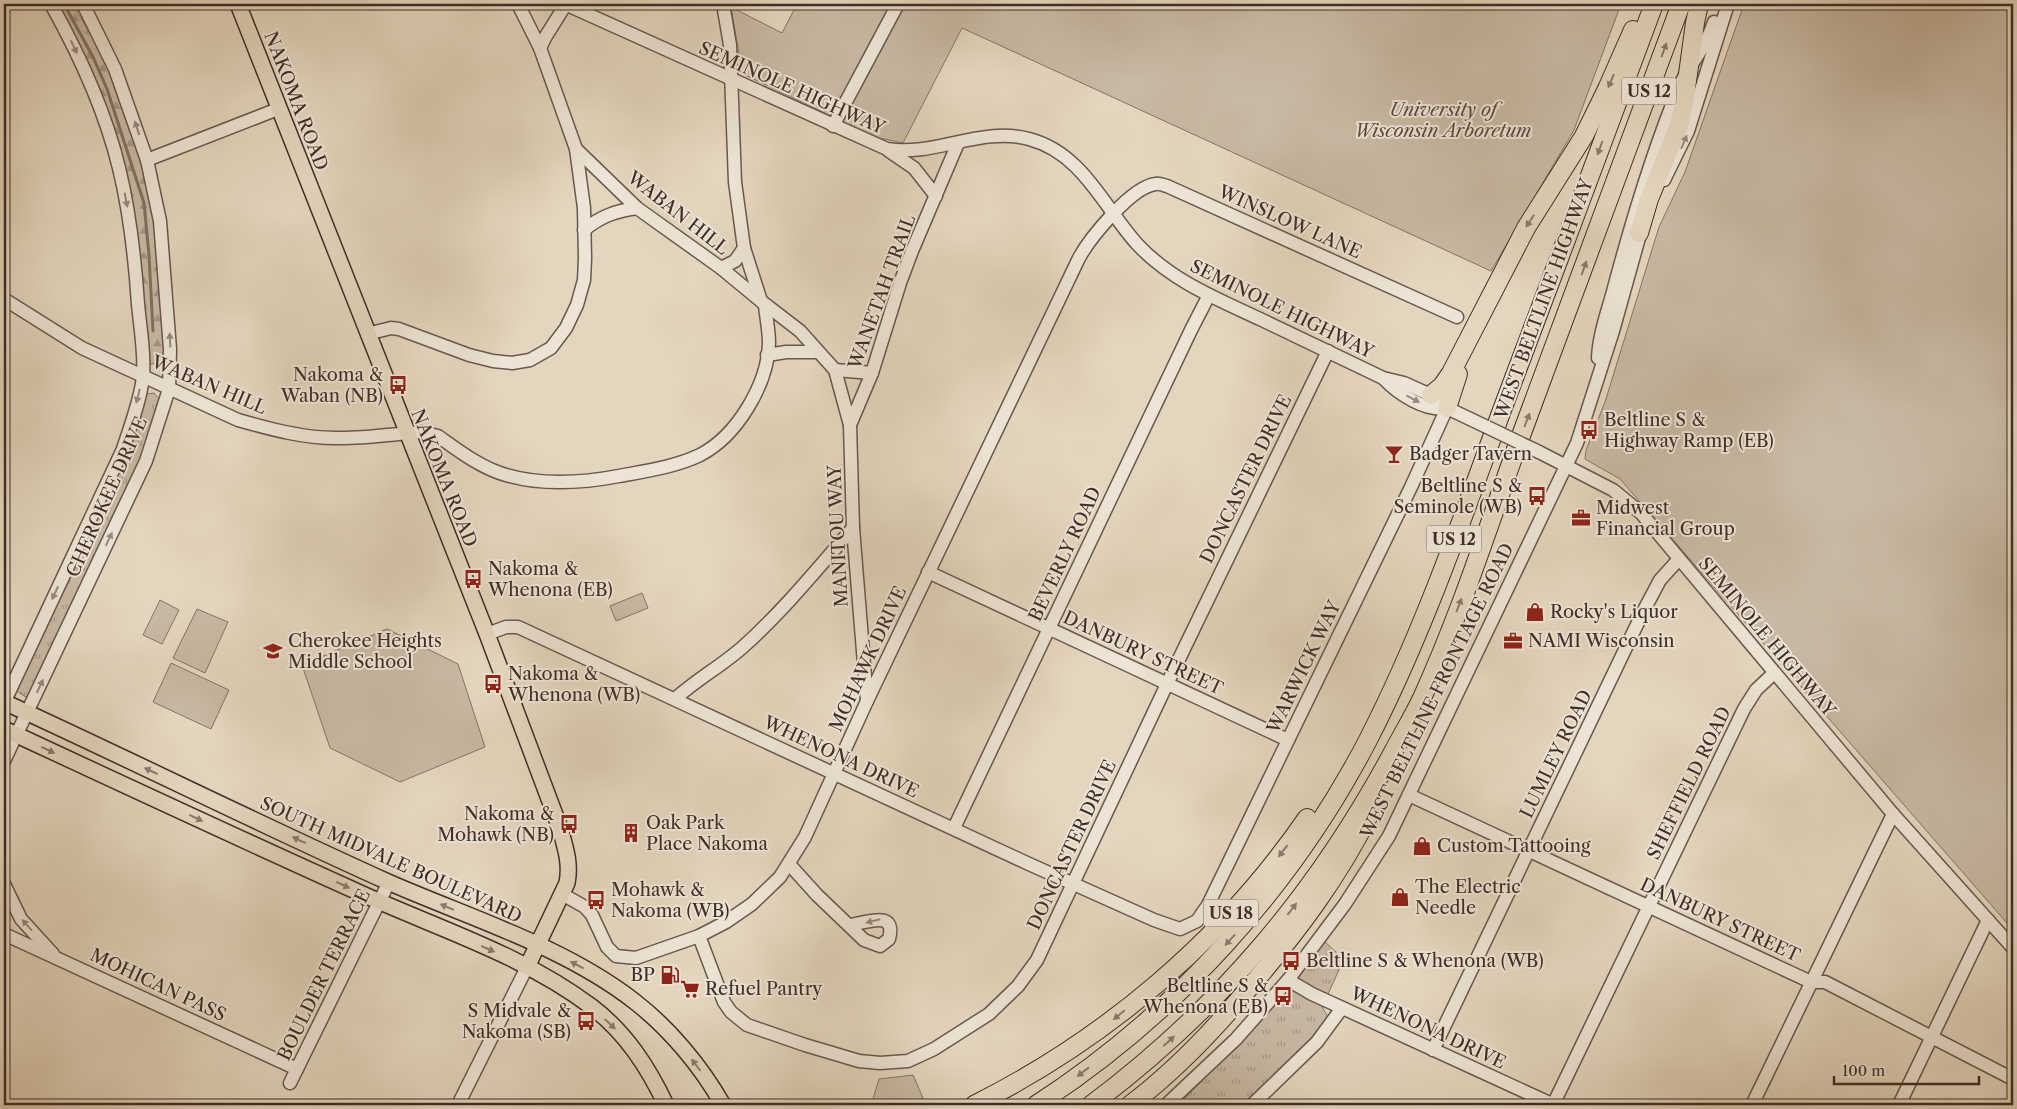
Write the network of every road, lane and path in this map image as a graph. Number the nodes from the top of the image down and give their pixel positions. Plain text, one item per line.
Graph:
1 (51, 4) edge
2 (83, 4) edge
3 (238, 4) edge
4 (518, 4) edge
5 (565, 4) edge
6 (723, 4) edge
7 (898, 4) edge
8 (1644, 4) edge
9 (1654, 4) edge
10 (1681, 4) edge
11 (1700, 4) edge
12 (1721, 4) edge
13 (1728, 4) edge
14 (540, 48) junction
15 (1688, 72) junction
16 (732, 80) junction
17 (278, 109) junction
18 (833, 126) junction
19 (958, 143) junction
20 (576, 149) junction
21 (887, 149) junction
22 (147, 160) junction
23 (936, 196) junction
24 (637, 208) junction
25 (1114, 214) junction
26 (584, 230) junction
27 (1639, 233) junction
28 (744, 248) junction
29 (721, 268) junction
30 (1210, 295) junction
31 (4, 299) edge
32 (763, 303) junction
33 (1457, 317) dead end
34 (1478, 323) junction
35 (367, 334) junction
36 (1328, 351) junction
37 (818, 352) junction
38 (767, 355) junction
39 (835, 370) junction
40 (872, 373) junction
41 (143, 377) junction
42 (1383, 378) junction
43 (1597, 378) junction
44 (169, 389) junction
45 (1431, 396) junction
46 (1447, 408) junction
47 (850, 425) junction
48 (406, 433) junction
49 (1566, 466) junction
50 (853, 528) junction
51 (1679, 559) junction
52 (928, 572) junction
53 (1049, 628) junction
54 (487, 634) junction
55 (1412, 647) junction
56 (1774, 673) junction
57 (1167, 684) junction
58 (676, 699) junction
59 (1421, 699) junction
60 (867, 701) junction
61 (4, 703) edge
62 (27, 713) junction
63 (10, 732) edge
64 (1288, 740) junction
65 (4, 761) edge
66 (834, 773) junction
67 (1409, 795) junction
68 (1893, 814) junction
69 (954, 828) junction
70 (1529, 851) junction
71 (789, 864) junction
72 (389, 882) junction
73 (4, 884) edge
74 (1073, 884) junction
75 (562, 894) junction
76 (379, 902) junction
77 (1649, 907) junction
78 (1988, 920) junction
79 (849, 925) dead end
80 (1180, 930) joint
81 (4, 934) edge
82 (699, 936) junction
83 (537, 946) junction
84 (2013, 948) edge
85 (59, 959) junction
86 (527, 967) junction
87 (1288, 980) junction
88 (1811, 982) junction
89 (1342, 1008) junction
90 (1932, 1037) junction
91 (1433, 1050) junction
92 (297, 1069) junction
93 (2013, 1079) edge
94 (290, 1083) dead end
95 (458, 1105) edge
96 (666, 1105) edge
97 (723, 1105) edge
98 (974, 1105) edge
99 (1036, 1105) edge
100 (1091, 1105) edge
101 (1130, 1105) edge
102 (1166, 1105) edge
103 (1252, 1105) edge
104 (1554, 1105) edge
105 (1752, 1105) edge
106 (1899, 1105) edge

1 -> 41 street, CHEROKEE DRIVE
22 -> 2 street, CHEROKEE DRIVE
3 - 17 main road, NAKOMA ROAD
4 - 14 street
5 - 14 street
5 - 16 street, SEMINOLE HIGHWAY
6 - 16 street
7 - 18 street
8 -> 34 highway
9 -> 55 highway, WEST BELTLINE HIGHWAY / US 12
59 -> 10 highway, WEST BELTLINE HIGHWAY / US 12
11 - 15 highway
12 - 15 street, WEST BELTLINE FRONTAGE ROAD
27 -> 13 street, WEST BELTLINE FRONTAGE ROAD
14 - 20 street
15 - 27 highway
15 - 43 street, WEST BELTLINE FRONTAGE ROAD
16 - 18 street, SEMINOLE HIGHWAY
16 - 28 street
17 - 22 street
17 - 35 main road, NAKOMA ROAD
18 - 21 street, SEMINOLE HIGHWAY
19 - 21 street, SEMINOLE HIGHWAY
19 - 23 street, WANETAH TRAIL
19 - 25 street, SEMINOLE HIGHWAY
20 - 24 street, WABAN HILL
20 - 26 street
21 - 23 street
44 -> 22 street, CHEROKEE DRIVE
23 - 40 street, WANETAH TRAIL
24 - 26 street
24 - 29 street, WABAN HILL
25 - 30 street, SEMINOLE HIGHWAY
25 - 33 street, WINSLOW LANE
25 - 52 street, MOHAWK DRIVE
26 - 35 street
27 - 43 street, WEST BELTLINE FRONTAGE ROAD
28 - 29 street
28 - 32 street
29 - 32 street, WABAN HILL
30 - 36 street, SEMINOLE HIGHWAY
30 - 53 street, BEVERLY ROAD
31 - 41 street, WABAN HILL
32 - 37 street, MANITOU WAY
32 - 38 street, WABAN HILL
34 - 45 highway
34 - 46 highway
35 - 48 main road, NAKOMA ROAD
36 - 42 street, SEMINOLE HIGHWAY
36 - 57 street, DONCASTER DRIVE
37 - 38 street
37 - 39 street, MANITOU WAY
38 - 48 street, WABAN HILL
39 - 40 street
39 - 47 street, MANITOU WAY
40 - 47 street, WANETAH TRAIL
41 - 44 street, WABAN HILL
41 -> 61 street, CHEROKEE DRIVE
42 - 45 street, SEMINOLE HIGHWAY
42 -> 46 street, SEMINOLE HIGHWAY
43 - 49 street, WEST BELTLINE FRONTAGE ROAD
44 - 48 street, WABAN HILL
62 -> 44 street, CHEROKEE DRIVE
45 - 46 street, SEMINOLE HIGHWAY
46 - 49 street, SEMINOLE HIGHWAY, bridge
46 - 64 street, WARWICK WAY
47 - 50 street, MANITOU WAY
48 - 54 main road, NAKOMA ROAD
49 - 51 street, SEMINOLE HIGHWAY
49 - 67 street, WEST BELTLINE FRONTAGE ROAD
50 - 58 street
50 - 60 street, MANITOU WAY
51 - 56 street, SEMINOLE HIGHWAY
51 - 70 street, LUMLEY ROAD
52 - 53 street, DANBURY STREET
52 - 60 street, MOHAWK DRIVE
53 - 57 street, DANBURY STREET
53 - 69 street, BEVERLY ROAD
54 - 58 street, WHENONA DRIVE
54 - 75 main road, NAKOMA ROAD
55 -> 98 highway, US 18
55 -> 99 highway, WEST BELTLINE HIGHWAY / US 12
56 - 68 street, SEMINOLE HIGHWAY
56 - 77 street, SHEFFIELD ROAD
57 - 64 street, DANBURY STREET
57 - 74 street, DONCASTER DRIVE
58 - 66 street, WHENONA DRIVE
100 -> 59 highway, WEST BELTLINE HIGHWAY / US 12
59 - 101 highway
60 - 66 street, MOHAWK DRIVE
61 - 62 main road, SOUTH MIDVALE BOULEVARD
62 - 63 street, CHEROKEE DRIVE
72 -> 62 main road, SOUTH MIDVALE BOULEVARD
63 - 65 street, CHEROKEE DRIVE
63 -> 76 main road
64 - 80 street, WARWICK WAY
66 - 69 street, WHENONA DRIVE
66 - 71 street, MOHAWK DRIVE
67 - 70 street, DANBURY STREET
67 - 87 street, WEST BELTLINE FRONTAGE ROAD
68 - 78 street, SEMINOLE HIGHWAY
68 - 88 street
69 - 74 street, WHENONA DRIVE
70 - 77 street, DANBURY STREET
70 - 91 street, LUMLEY ROAD
71 - 79 street
71 - 82 street, MOHAWK DRIVE
72 - 76 street, BOULDER TERRACE
83 -> 72 main road, SOUTH MIDVALE BOULEVARD
85 -> 73 street
74 - 80 street, WHENONA DRIVE
74 - 82 street, DONCASTER DRIVE
75 - 82 street, MOHAWK DRIVE
75 - 83 main road, NAKOMA ROAD
76 -> 86 main road
76 - 92 street, BOULDER TERRACE
77 - 88 street, DANBURY STREET
77 - 104 street, SHEFFIELD ROAD
78 - 84 street, SEMINOLE HIGHWAY
78 - 90 street
81 - 85 street, MOHICAN PASS
83 - 86 main road, NAKOMA ROAD
97 -> 83 main road, SOUTH MIDVALE BOULEVARD
85 - 92 street, MOHICAN PASS
86 - 95 street
86 -> 96 main road
87 - 89 street, WHENONA DRIVE
87 - 102 street, WEST BELTLINE FRONTAGE ROAD
88 - 90 street, DANBURY STREET
88 - 105 street
89 - 91 street, WHENONA DRIVE
89 - 103 street
90 - 93 street, DANBURY STREET
90 - 106 street
91 - 104 street, WHENONA DRIVE
92 - 94 street, BOULDER TERRACE

